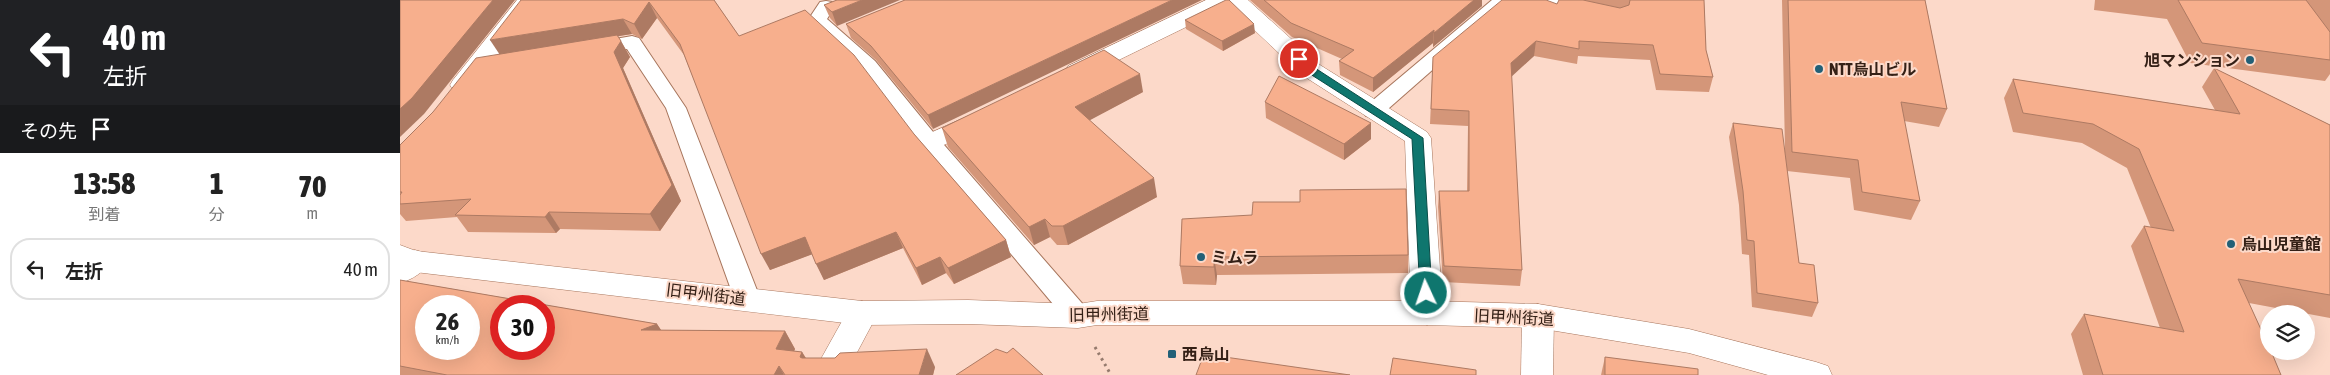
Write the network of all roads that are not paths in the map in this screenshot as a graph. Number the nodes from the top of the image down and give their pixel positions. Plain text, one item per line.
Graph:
1 (529, 0) edge
2 (1224, 0) edge
3 (1235, 0) edge
4 (1503, 0) edge
5 (1546, 0) edge
6 (826, 6) edge
7 (1599, 12) edge
8 (857, 27) edge
9 (834, 36) junction
10 (574, 51) edge
11 (506, 62) edge
12 (477, 67) junction
13 (1059, 80) edge
14 (446, 105) edge
15 (999, 110) edge
16 (1373, 111) junction
17 (930, 143) junction
18 (405, 263) edge
19 (747, 298) junction
20 (862, 313) junction
21 (1427, 313) junction
22 (1078, 316) junction
23 (1538, 316) junction
24 (828, 375) edge
25 (1537, 375) edge
26 (1816, 375) edge

1 - 12 street
2 - 13 street
3 - 16 street
4 - 16 lane
5 - 7 lane
6 - 9 lane
8 - 9 lane
9 - 17 lane
10 - 19 lane
11 - 12 lane
12 - 14 street
15 - 17 street
16 - 21 street
17 - 22 lane
18 - 19 street, 旧甲州街道
19 - 20 street, 旧甲州街道
20 - 22 street, 旧甲州街道
20 - 24 street
21 - 22 street, 旧甲州街道
21 - 23 street, 旧甲州街道
23 - 25 street
23 - 26 street, 旧甲州街道

